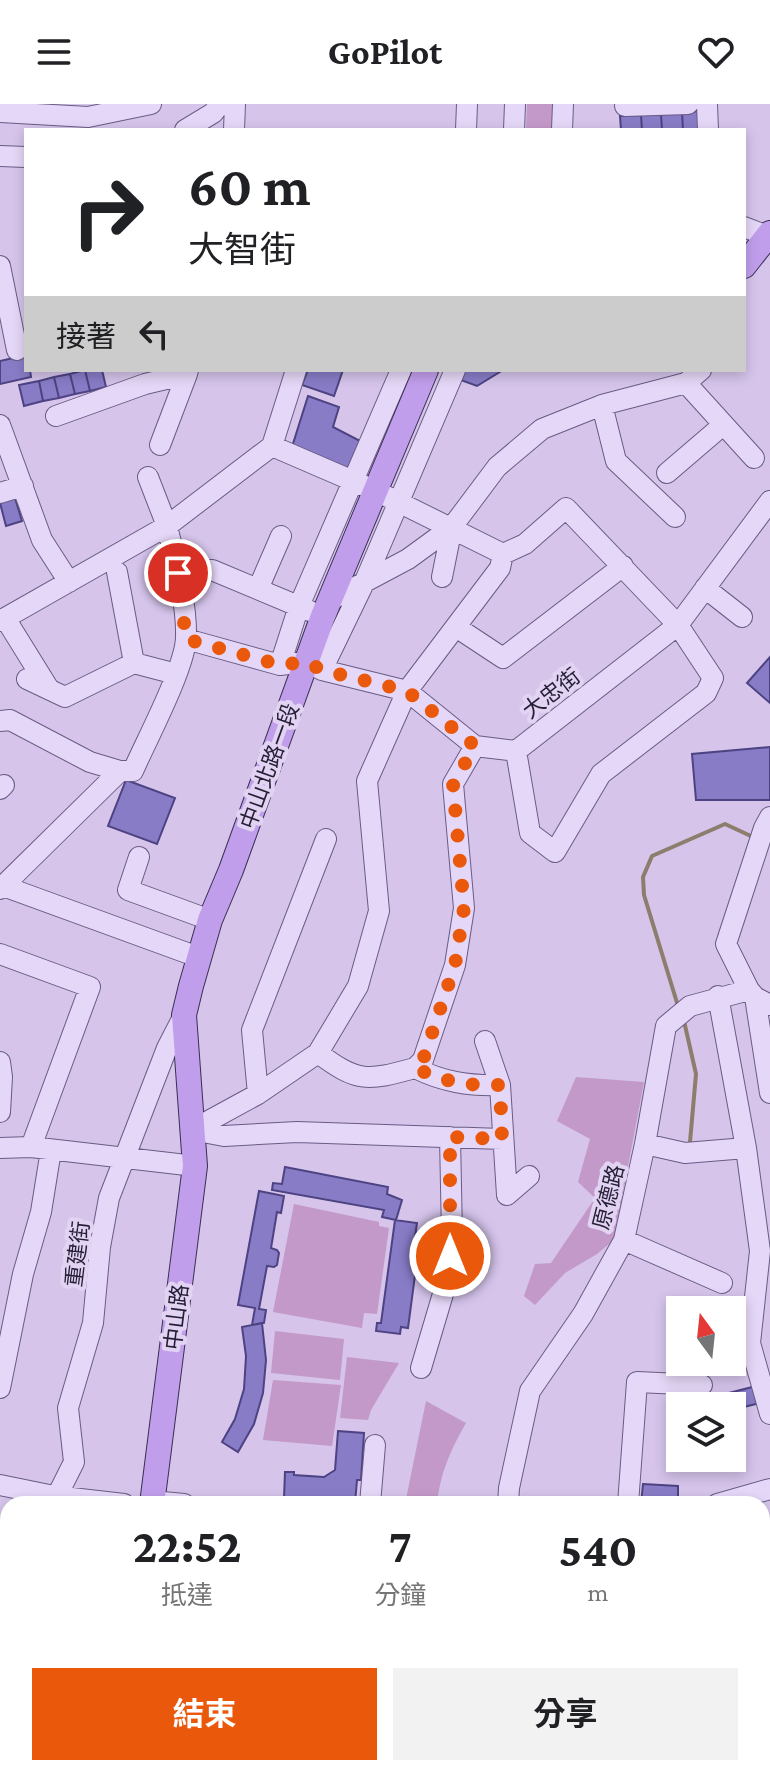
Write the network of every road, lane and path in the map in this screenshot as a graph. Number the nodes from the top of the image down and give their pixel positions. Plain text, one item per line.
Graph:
1 (151, 104) edge
2 (220, 104) edge
3 (235, 104) edge
4 (467, 104) edge
5 (515, 104) edge
6 (563, 104) edge
7 (688, 104) edge
8 (707, 104) edge
9 (625, 106) dead end
10 (0, 112) edge
11 (188, 128) edge
12 (234, 128) edge
13 (466, 128) edge
14 (514, 128) edge
15 (562, 128) edge
16 (708, 128) edge
17 (0, 156) edge
18 (24, 157) edge
19 (746, 228) edge
20 (769, 235) edge
21 (746, 264) edge
22 (0, 266) edge
23 (14, 351) edge
24 (187, 372) edge
25 (295, 372) edge
26 (400, 372) edge
27 (425, 372) edge
28 (454, 372) edge
29 (693, 377) edge
30 (602, 405) junction
31 (56, 416) dead end
32 (0, 425) edge
33 (723, 425) junction
34 (160, 445) dead end
35 (272, 446) junction
36 (754, 458) dead end
37 (667, 473) dead end
38 (148, 477) dead end
39 (23, 486) junction
40 (363, 486) junction
41 (0, 493) edge
42 (770, 501) edge
43 (398, 502) junction
44 (675, 517) dead end
45 (167, 526) junction
46 (452, 527) junction
47 (281, 536) dead end
48 (503, 554) junction
49 (623, 566) junction
50 (117, 572) dead end
51 (178, 573) junction
52 (442, 577) dead end
53 (365, 581) junction
54 (69, 582) junction
55 (705, 588) junction
56 (258, 589) junction
57 (299, 606) junction
58 (326, 608) junction
59 (742, 617) dead end
60 (3, 619) edge
61 (678, 625) junction
62 (456, 627) junction
63 (186, 639) junction
64 (134, 663) junction
65 (280, 665) junction
66 (314, 666) junction
67 (176, 674) junction
68 (27, 679) dead end
69 (49, 689) junction
70 (407, 691) junction
71 (0, 721) edge
72 (475, 746) junction
73 (516, 751) junction
74 (126, 771) junction
75 (770, 817) edge
76 (326, 839) dead end
77 (139, 857) dead end
78 (2, 888) edge
79 (210, 920) junction
80 (0, 954) edge
81 (198, 957) junction
82 (718, 996) junction
83 (758, 997) edge
84 (184, 1015) junction
85 (485, 1041) dead end
86 (318, 1053) junction
87 (0, 1062) edge
88 (415, 1068) junction
89 (500, 1085) junction
90 (770, 1093) edge
91 (258, 1094) junction
92 (0, 1112) edge
93 (192, 1130) junction
94 (450, 1137) junction
95 (502, 1139) junction
96 (645, 1144) junction
97 (0, 1148) edge
98 (41, 1148) junction
99 (746, 1148) junction
100 (126, 1156) junction
101 (195, 1166) junction
102 (529, 1176) dead end
103 (624, 1240) junction
104 (722, 1283) dead end
105 (6, 1328) edge
106 (760, 1337) edge
107 (421, 1368) dead end
108 (702, 1385) dead end
109 (0, 1388) edge
110 (770, 1414) edge
111 (375, 1445) dead end
112 (0, 1485) edge
113 (770, 1489) edge
114 (40, 1496) edge
115 (56, 1496) edge
116 (153, 1496) edge
117 (371, 1496) edge
118 (509, 1496) edge
119 (629, 1496) edge
120 (745, 1496) edge

1 - 10 street
2 - 11 street
3 - 12 street
4 - 13 street
5 - 14 street
6 - 15 street
7 - 9 street
8 - 16 street
17 - 18 street
19 - 20 street
20 - 21 main road
22 - 23 street
24 - 31 street
24 - 34 street
25 - 35 street
26 - 40 street
27 - 40 main road, 中山北路一段
28 - 43 street
29 - 30 street
29 - 33 street
30 - 44 street
30 - 46 street
32 - 39 street
33 - 36 street
33 - 37 street
35 - 40 street
35 - 45 street
38 - 45 street
39 - 41 street
39 - 54 street
40 - 43 street
40 - 57 street
40 - 58 main road, 中山北路一段
42 - 55 street, 大忠街
43 - 46 street
43 - 53 street
45 - 51 street
45 - 54 street
46 - 48 street
46 - 52 street
46 - 53 street
47 - 56 street
48 - 49 street
48 - 62 street
49 - 61 street
49 - 62 street
50 - 64 street
51 - 56 street
51 - 63 street
53 - 58 street
53 - 66 street
54 - 60 street
55 - 59 street
55 - 61 street, 大忠街
56 - 57 street
57 - 58 street
57 - 65 street
58 - 66 main road, 中山北路一段
60 - 69 street
61 - 73 street, 大忠街
61 - 73 street
62 - 70 street
63 - 65 street
63 - 67 street
64 - 67 street
64 - 69 street
65 - 66 street
66 - 70 street
66 - 79 main road, 中山北路一段
67 - 74 street
68 - 69 street
70 - 72 street
70 - 86 street
71 - 74 street
72 - 73 street, 大忠街
72 - 88 street
74 - 78 street
75 - 83 street
76 - 91 street
77 - 79 street
78 - 81 street
79 - 81 main road, 中山北路一段
80 - 98 street
81 - 84 main road, 中山北路一段
82 - 83 street, 原德路
82 - 96 street, 原德路
82 - 99 street
83 - 90 street
84 - 93 main road, 中山北路一段
84 - 100 street, 重建街
85 - 89 street
86 - 88 street
86 - 91 street
87 - 92 street
88 - 89 street
89 - 95 street
91 - 93 street
93 - 94 street
93 - 101 main road, 中山路
94 - 95 street
94 - 107 street
95 - 102 street
96 - 99 street
96 - 103 street, 原德路
97 - 98 street
98 - 100 street
98 - 105 street
99 - 106 street
100 - 101 street
100 - 115 street, 重建街
101 - 116 main road, 中山路
103 - 104 street
103 - 118 street, 原德路
105 - 109 street
106 - 110 street
108 - 119 street
111 - 117 street
112 - 114 street
113 - 120 street

